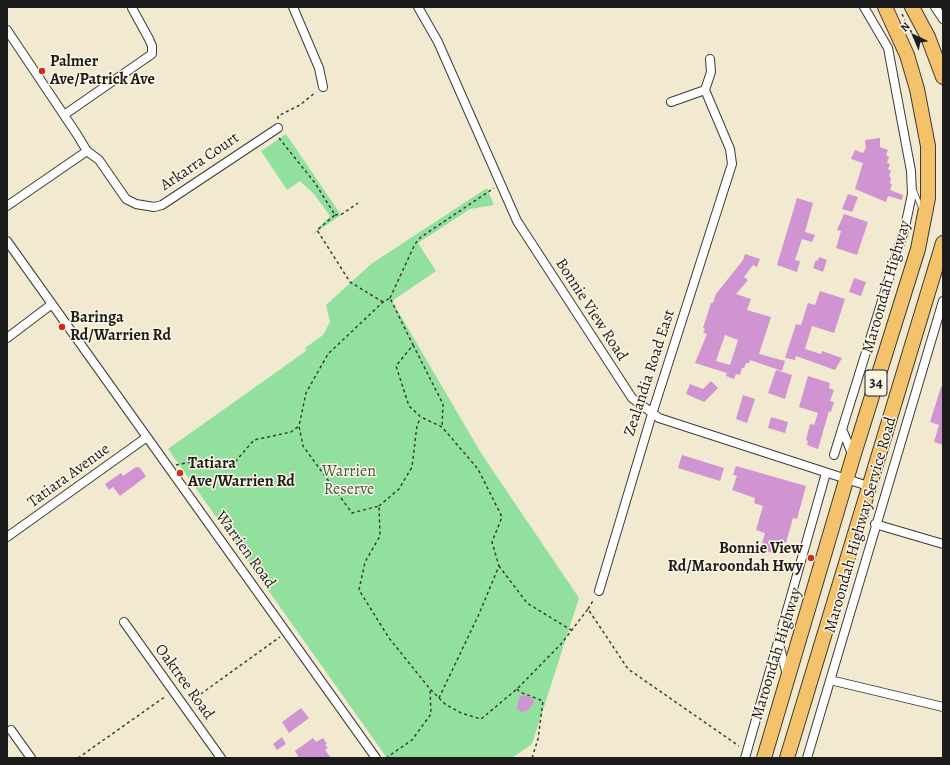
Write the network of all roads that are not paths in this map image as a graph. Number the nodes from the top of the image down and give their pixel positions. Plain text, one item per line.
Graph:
1 (292, 7) edge
2 (418, 7) edge
3 (864, 7) edge
4 (885, 7) edge
5 (912, 7) edge
6 (935, 7) edge
7 (132, 8) edge
8 (943, 19) edge
9 (7, 30) edge
10 (710, 59) dead end
11 (943, 77) edge
12 (323, 88) road end
13 (705, 90) junction
14 (671, 102) dead end
15 (64, 115) junction
16 (278, 128) road end
17 (87, 151) junction
18 (912, 183) junction
19 (7, 206) edge
20 (925, 217) junction
21 (7, 241) edge
22 (942, 252) edge
23 (943, 301) edge
24 (52, 304) junction
25 (7, 338) edge
26 (652, 414) junction
27 (842, 429) junction
28 (147, 437) junction
29 (834, 455) dead end
30 (853, 457) junction
31 (826, 473) junction
32 (847, 480) junction
33 (868, 486) junction
34 (875, 524) junction
35 (7, 537) edge
36 (943, 544) edge
37 (599, 591) road end
38 (124, 622) dead end
39 (779, 642) junction
40 (787, 678) junction
41 (830, 680) junction
42 (943, 707) edge
43 (11, 730) dead end
44 (746, 755) edge
45 (31, 758) edge
46 (221, 758) edge
47 (376, 758) edge
48 (764, 758) edge
49 (787, 758) edge
50 (807, 758) edge

1 - 12 street
2 - 26 street, Bonnie View Road
3 - 18 street
4 - 20 highway, Maroondah Highway / 34
5 - 11 highway
6 - 8 street
7 - 15 street
9 - 15 street, Arkarra Court
10 - 13 street
13 - 14 street
13 - 26 street, Zealandia Road East
15 - 17 street, Arkarra Court
16 - 17 street, Arkarra Court
17 - 19 street
18 - 20 lane
18 - 27 street
20 - 30 highway, Maroondah Highway / 34
21 - 24 street, Warrien Road
22 - 33 highway, 34
23 - 34 street, Maroondah Highway Service Road
24 - 25 street
24 - 28 street, Warrien Road
26 - 31 street, Bonnie View Road
26 - 37 street, Zealandia Road East
27 - 29 street
27 - 30 street, Maroondah Highway Service Road
28 - 35 street, Tatiara Avenue
28 - 47 street, Warrien Road
30 - 32 highway, Maroondah Highway / 34
31 - 32 street, Bonnie View Road
31 - 39 street
32 - 33 street, Bonnie View Road
32 - 40 highway, Maroondah Highway / 34
33 - 49 highway, 34
34 - 36 street
34 - 41 street, Maroondah Highway Service Road
38 - 46 street, Oaktree Road
39 - 40 street
39 - 44 street
40 - 48 highway, Maroondah Highway / 34
41 - 42 street
41 - 50 street, Maroondah Highway Service Road
43 - 45 street

